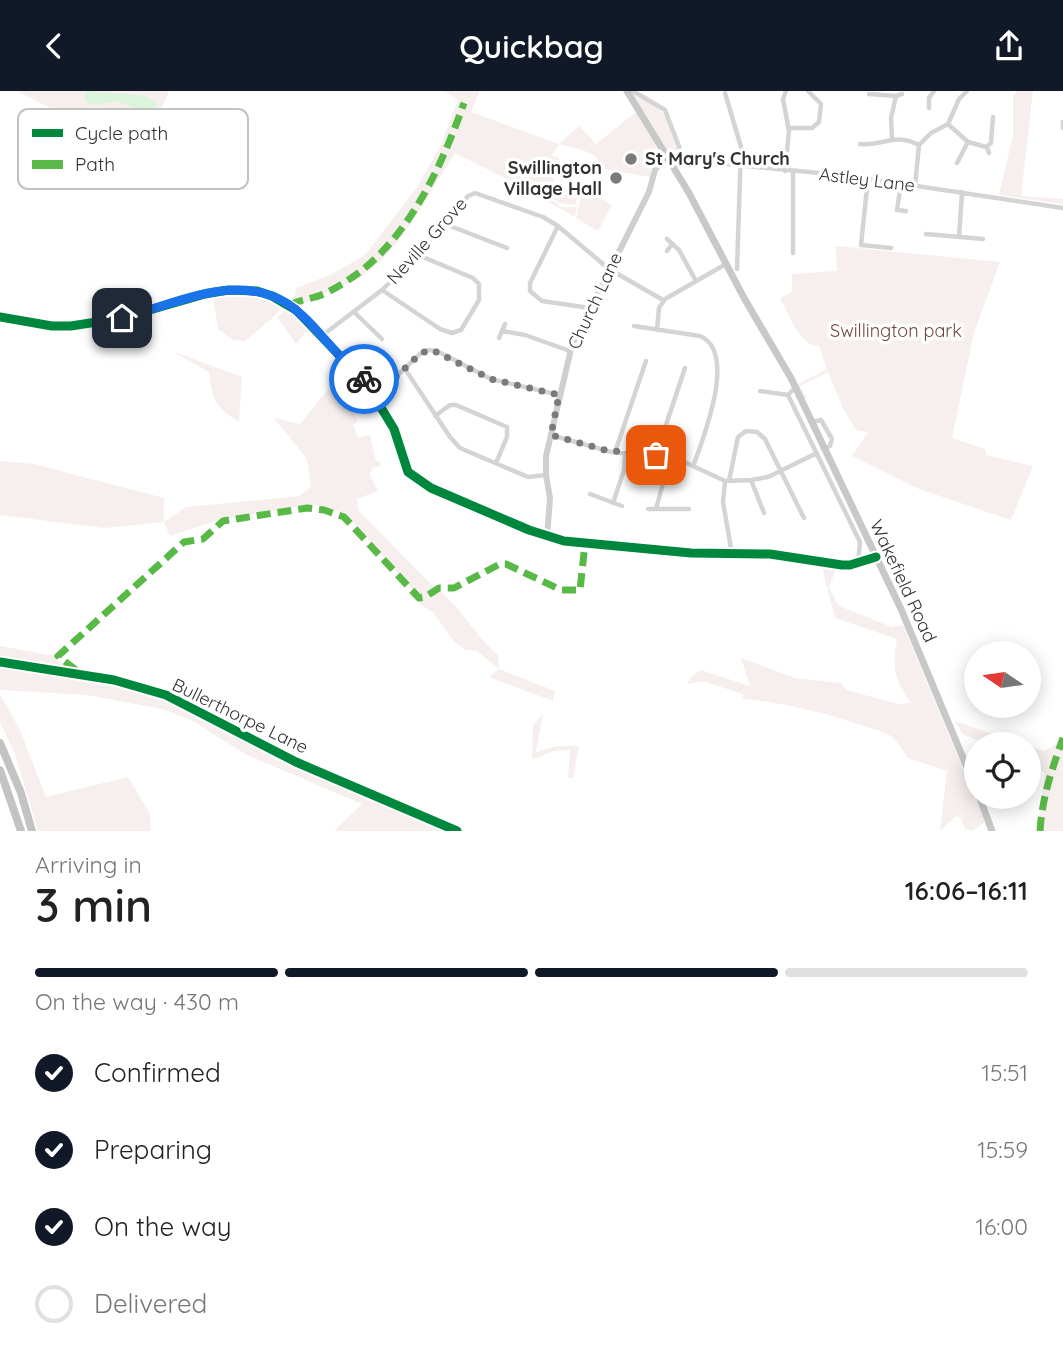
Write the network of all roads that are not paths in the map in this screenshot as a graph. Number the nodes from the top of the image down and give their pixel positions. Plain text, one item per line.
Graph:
1 (629, 91) edge
2 (786, 91) edge
3 (808, 91) edge
4 (934, 91) edge
5 (963, 92) edge
6 (725, 93) dead end
7 (902, 93) dead end
8 (869, 94) dead end
9 (895, 96) junction
10 (929, 108) dead end
11 (993, 117) dead end
12 (1063, 122) edge
13 (948, 124) junction
14 (788, 128) junction
15 (1063, 128) edge
16 (892, 138) junction
17 (968, 142) junction
18 (860, 144) dead end
19 (919, 145) junction
20 (987, 146) junction
21 (989, 153) dead end
22 (666, 158) junction
23 (685, 163) junction
24 (957, 163) dead end
25 (671, 166) junction
26 (740, 166) junction
27 (785, 171) junction
28 (793, 171) junction
29 (868, 179) junction
30 (901, 184) junction
31 (915, 186) junction
32 (962, 192) junction
33 (1063, 208) edge
34 (906, 211) dead end
35 (445, 223) junction
36 (558, 226) junction
37 (926, 234) dead end
38 (959, 237) junction
39 (667, 239) dead end
40 (983, 239) dead end
41 (673, 244) junction
42 (507, 248) dead end
43 (891, 248) dead end
44 (667, 251) dead end
45 (793, 253) dead end
46 (418, 255) junction
47 (726, 264) junction
48 (609, 269) junction
49 (736, 274) junction
50 (696, 281) junction
51 (382, 291) junction
52 (663, 300) junction
53 (590, 308) junction
54 (354, 311) junction
55 (0, 317) edge
56 (505, 324) dead end
57 (634, 326) dead end
58 (657, 330) junction
59 (502, 331) junction
60 (323, 335) junction
61 (499, 338) dead end
62 (382, 339) dead end
63 (570, 351) junction
64 (646, 361) dead end
65 (685, 368) dead end
66 (405, 369) junction
67 (635, 372) dead end
68 (642, 374) junction
69 (795, 388) junction
70 (760, 391) dead end
71 (559, 395) junction
72 (788, 395) junction
73 (375, 397) junction
74 (435, 416) junction
75 (811, 422) junction
76 (551, 435) junction
77 (820, 451) junction
78 (615, 452) junction
79 (625, 454) junction
80 (656, 455) junction
81 (670, 457) junction
82 (496, 463) junction
83 (694, 464) junction
84 (780, 470) junction
85 (546, 475) junction
86 (727, 481) junction
87 (751, 481) junction
88 (590, 493) dead end
89 (613, 503) junction
90 (622, 506) dead end
91 (648, 509) dead end
92 (656, 509) junction
93 (689, 509) dead end
94 (764, 513) dead end
95 (804, 518) dead end
96 (547, 537) junction
97 (732, 554) junction
98 (876, 558) junction
99 (857, 564) junction
100 (0, 662) edge
101 (0, 743) edge
102 (964, 760) edge
103 (0, 770) edge
104 (984, 809) edge
105 (21, 831) edge
106 (32, 831) edge
107 (457, 831) edge
108 (992, 831) edge

1 - 22 main road, Wakefield Road
1 - 23 street
2 - 14 street
3 - 14 street
4 - 10 street
5 - 13 street
6 - 26 street
7 - 9 street
8 - 9 street
9 - 16 street
11 - 20 street
12 - 15 street
13 - 17 street
13 - 19 street
14 - 27 street
16 - 18 street
16 - 19 street
17 - 20 street
17 - 24 street
19 - 31 street
20 - 21 street
22 - 25 main road, Wakefield Road
22 - 48 street, Church Lane
23 - 25 street, Astley Lane
23 - 26 street, Astley Lane
25 - 47 main road, Wakefield Road
26 - 27 street, Astley Lane
26 - 49 street
27 - 28 street, Astley Lane
28 - 29 street, Astley Lane
28 - 45 street
29 - 30 street, Astley Lane
29 - 43 street
30 - 31 street, Astley Lane
30 - 34 street
31 - 32 street, Astley Lane
32 - 33 street, Astley Lane
32 - 38 street
35 - 36 street, Neville Grove
35 - 42 street
35 - 46 street, Neville Grove
36 - 48 street, Neville Grove
36 - 53 street
37 - 38 street
38 - 40 street
39 - 41 street
41 - 44 street
41 - 50 street
46 - 51 street, Neville Grove
46 - 51 street
47 - 49 main road, Wakefield Road
47 - 50 street
48 - 52 street, Neville Grove
48 - 53 street, Church Lane
49 - 69 main road, Wakefield Road
50 - 52 street
51 - 54 street, Neville Grove
52 - 58 street
53 - 63 street, Church Lane
54 - 60 street, Neville Grove
54 - 62 street
55 - 60 street
56 - 59 street
57 - 58 street
58 - 83 street
59 - 61 street
59 - 63 street
60 - 73 street
63 - 71 street, Church Lane
64 - 68 street
65 - 80 street
66 - 71 street
66 - 73 street
66 - 74 street
67 - 68 street
68 - 78 street
69 - 72 street
69 - 75 main road, Wakefield Road
70 - 72 street
71 - 76 street, Church Lane
72 - 77 street, Wakefield Road
73 - 96 street
74 - 82 street
74 - 82 street
75 - 77 main road, Wakefield Road
75 - 77 street
76 - 78 street
76 - 85 street, Church Lane
77 - 84 street
77 - 98 main road, Wakefield Road
77 - 99 street, Wakefield Road
78 - 79 street
79 - 80 street
79 - 89 street
80 - 81 street
81 - 83 street
81 - 92 street
82 - 85 street
83 - 86 street
84 - 86 street
84 - 87 street
84 - 95 street
85 - 96 street, Church Lane
86 - 87 street
86 - 97 street
87 - 94 street
88 - 89 street
89 - 90 street
91 - 92 street
92 - 93 street
96 - 97 street
97 - 99 street
98 - 99 street
98 - 102 main road, Wakefield Road
100 - 107 street, Bullerthorpe Lane
101 - 106 highway
103 - 105 highway
104 - 108 main road

